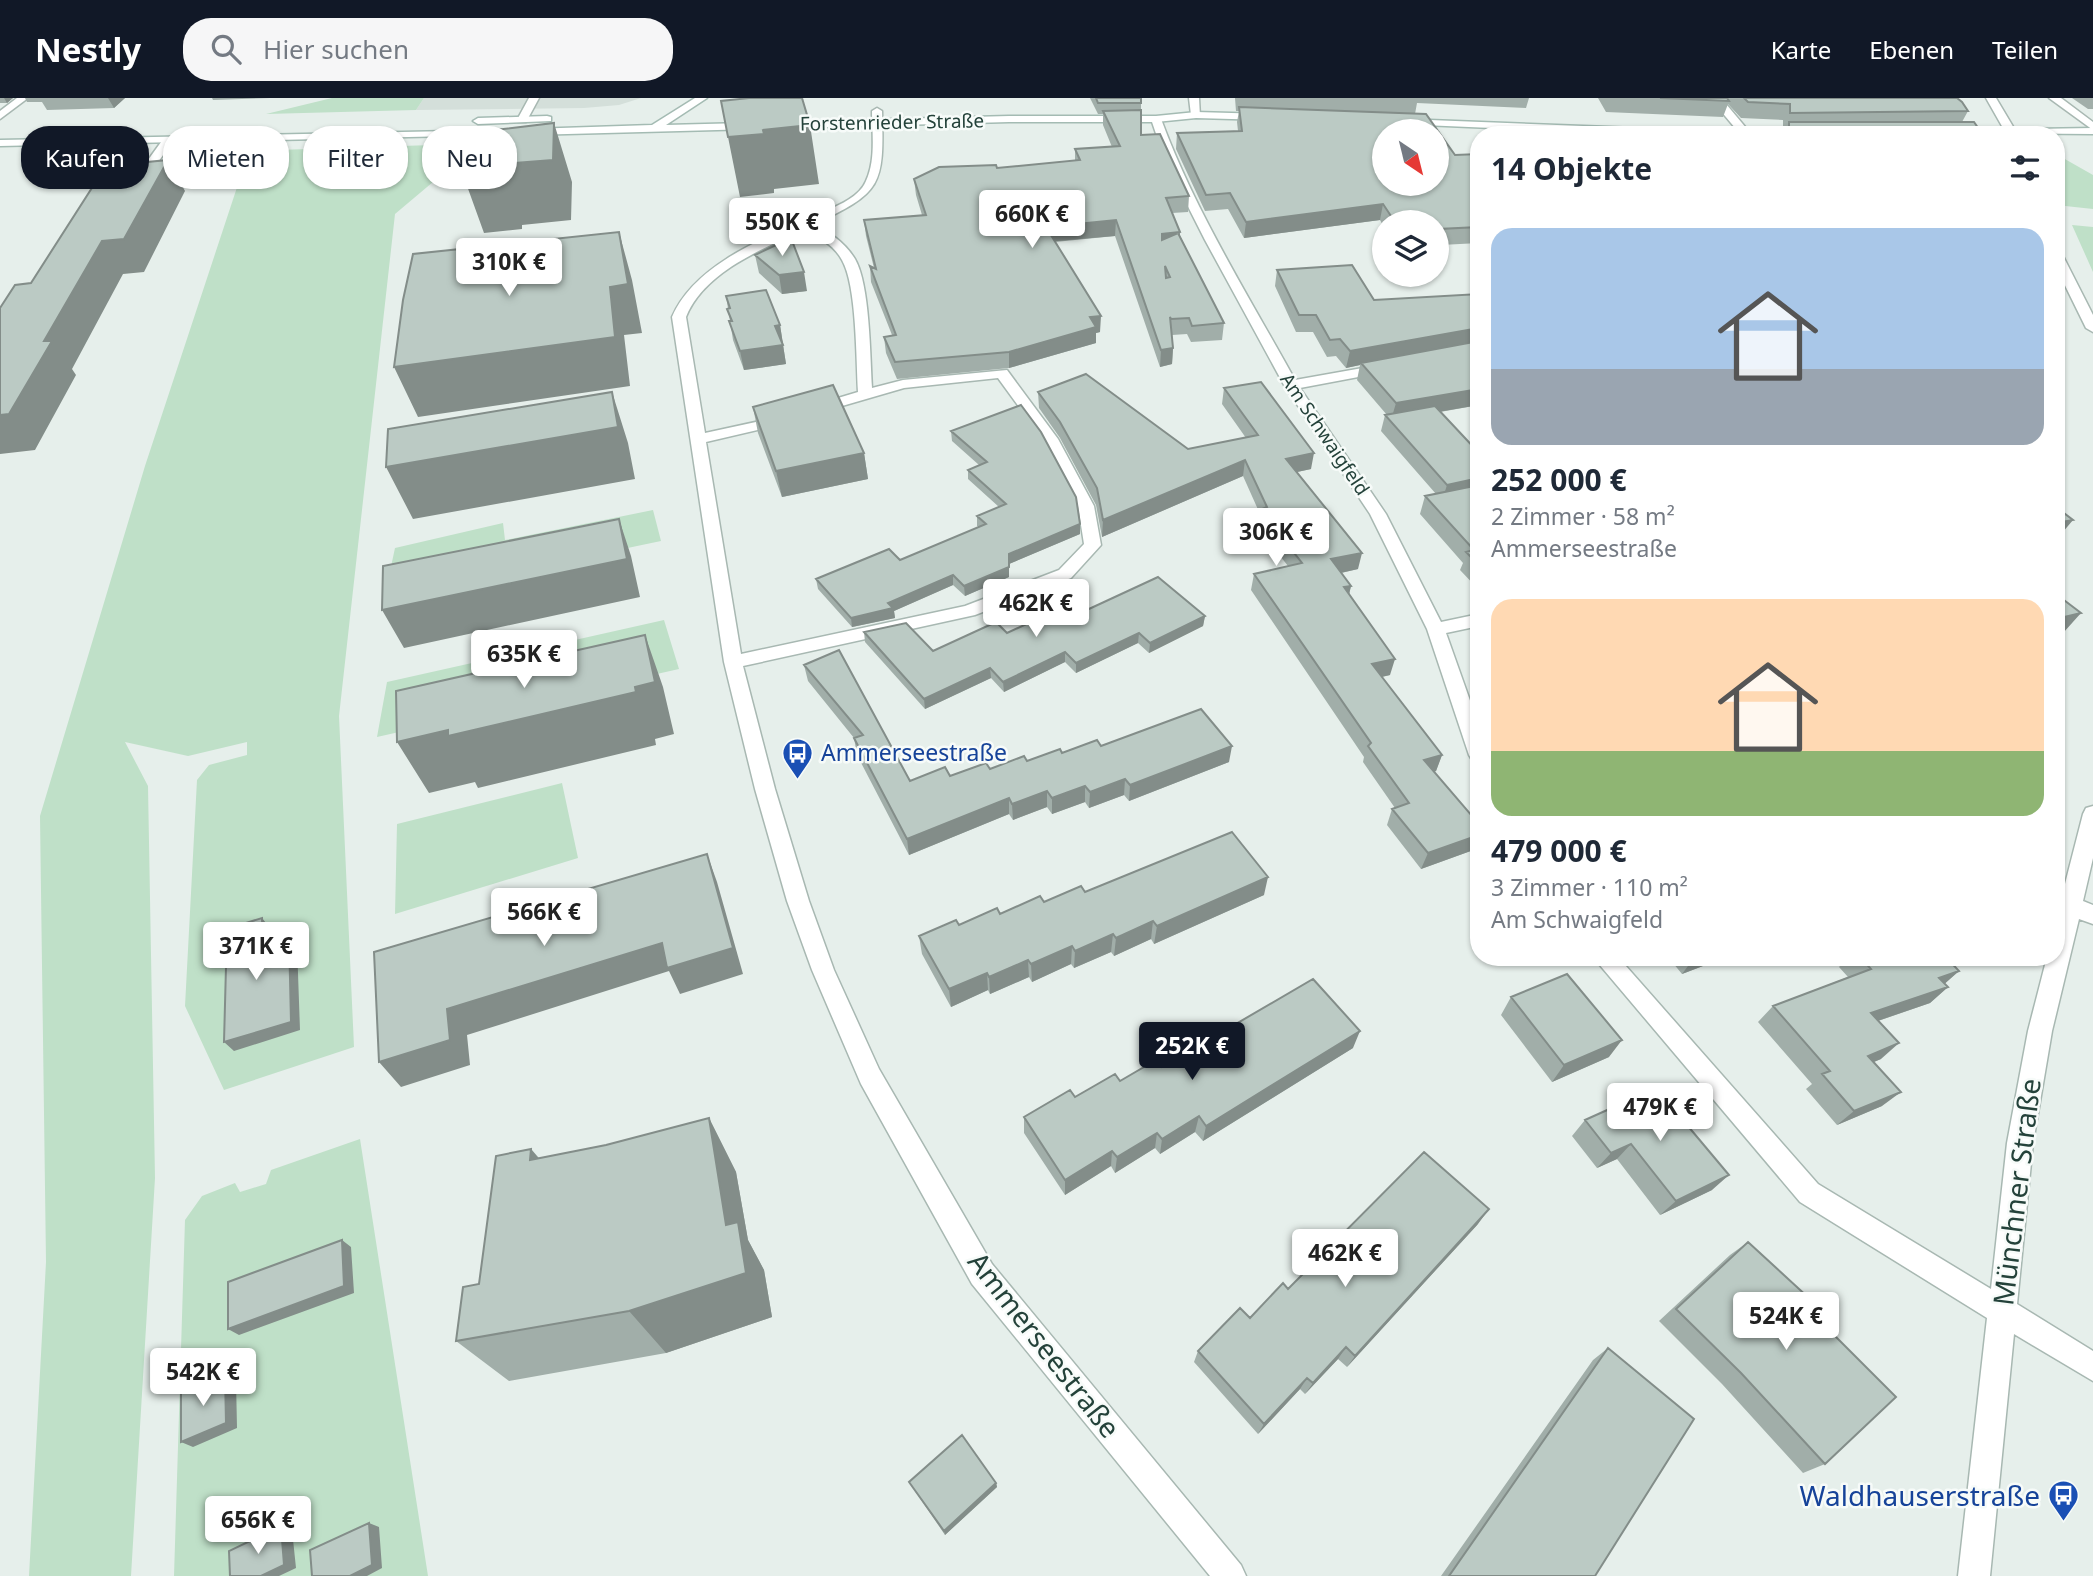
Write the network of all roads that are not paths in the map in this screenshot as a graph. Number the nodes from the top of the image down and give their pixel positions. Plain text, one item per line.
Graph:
1 (23, 98) edge
2 (534, 98) edge
3 (679, 98) edge
4 (702, 98) edge
5 (1194, 98) edge
6 (1715, 98) edge
7 (1991, 98) edge
8 (2054, 98) edge
9 (840, 111) dead end
10 (765, 113) edge
11 (0, 116) edge
12 (658, 116) junction
13 (677, 116) junction
14 (877, 116) junction
15 (1196, 116) junction
16 (644, 117) dead end
17 (576, 118) dead end
18 (1274, 118) edge
19 (1156, 119) junction
20 (522, 120) junction
21 (1449, 123) edge
22 (1516, 126) edge
23 (1740, 126) edge
24 (2007, 126) edge
25 (149, 128) edge
26 (652, 129) junction
27 (2093, 129) edge
28 (2065, 131) edge
29 (289, 136) edge
30 (163, 139) edge
31 (0, 143) edge
32 (163, 146) edge
33 (149, 166) edge
34 (803, 225) junction
35 (2065, 280) edge
36 (2093, 328) edge
37 (1394, 366) edge
38 (1291, 385) junction
39 (865, 394) junction
40 (697, 439) junction
41 (1470, 622) edge
42 (1436, 629) junction
43 (733, 662) junction
44 (1470, 729) edge
45 (2093, 814) edge
46 (2081, 910) edge
47 (2065, 957) edge
48 (1612, 966) edge
49 (2062, 966) edge
50 (2002, 1311) junction
51 (2093, 1367) edge
52 (1230, 1576) edge
53 (1974, 1576) edge

1 - 11 street
2 - 20 street
3 - 12 street
4 - 13 street
5 - 15 street
6 - 23 street
7 - 24 street
8 - 27 street
9 - 14 street, Forstenrieder Straße
10 - 13 street
12 - 13 street
12 - 16 street
12 - 26 street
13 - 26 street
14 - 15 street, Forstenrieder Straße
14 - 19 street, Forstenrieder Straße
14 - 26 street, Forstenrieder Straße
14 - 34 street, Ammerseestraße
15 - 18 street, Forstenrieder Straße
15 - 19 street, Forstenrieder Straße
17 - 20 street
19 - 38 street, Am Schwaigfeld
20 - 25 street
21 - 22 street
26 - 29 street, Forstenrieder Straße
27 - 28 street
30 - 31 street, Forstenrieder Straße
32 - 33 street
34 - 39 street
34 - 40 street, Ammerseestraße
35 - 36 street
37 - 38 street
38 - 42 street, Am Schwaigfeld
39 - 40 street
39 - 43 street
40 - 43 street, Ammerseestraße
41 - 42 street
42 - 44 street, Am Schwaigfeld
43 - 52 street, Ammerseestraße
45 - 46 street, Münchner Straße
46 - 47 street, Münchner Straße
48 - 50 street
49 - 50 street, Münchner Straße
50 - 51 street
50 - 53 street, Münchner Straße

